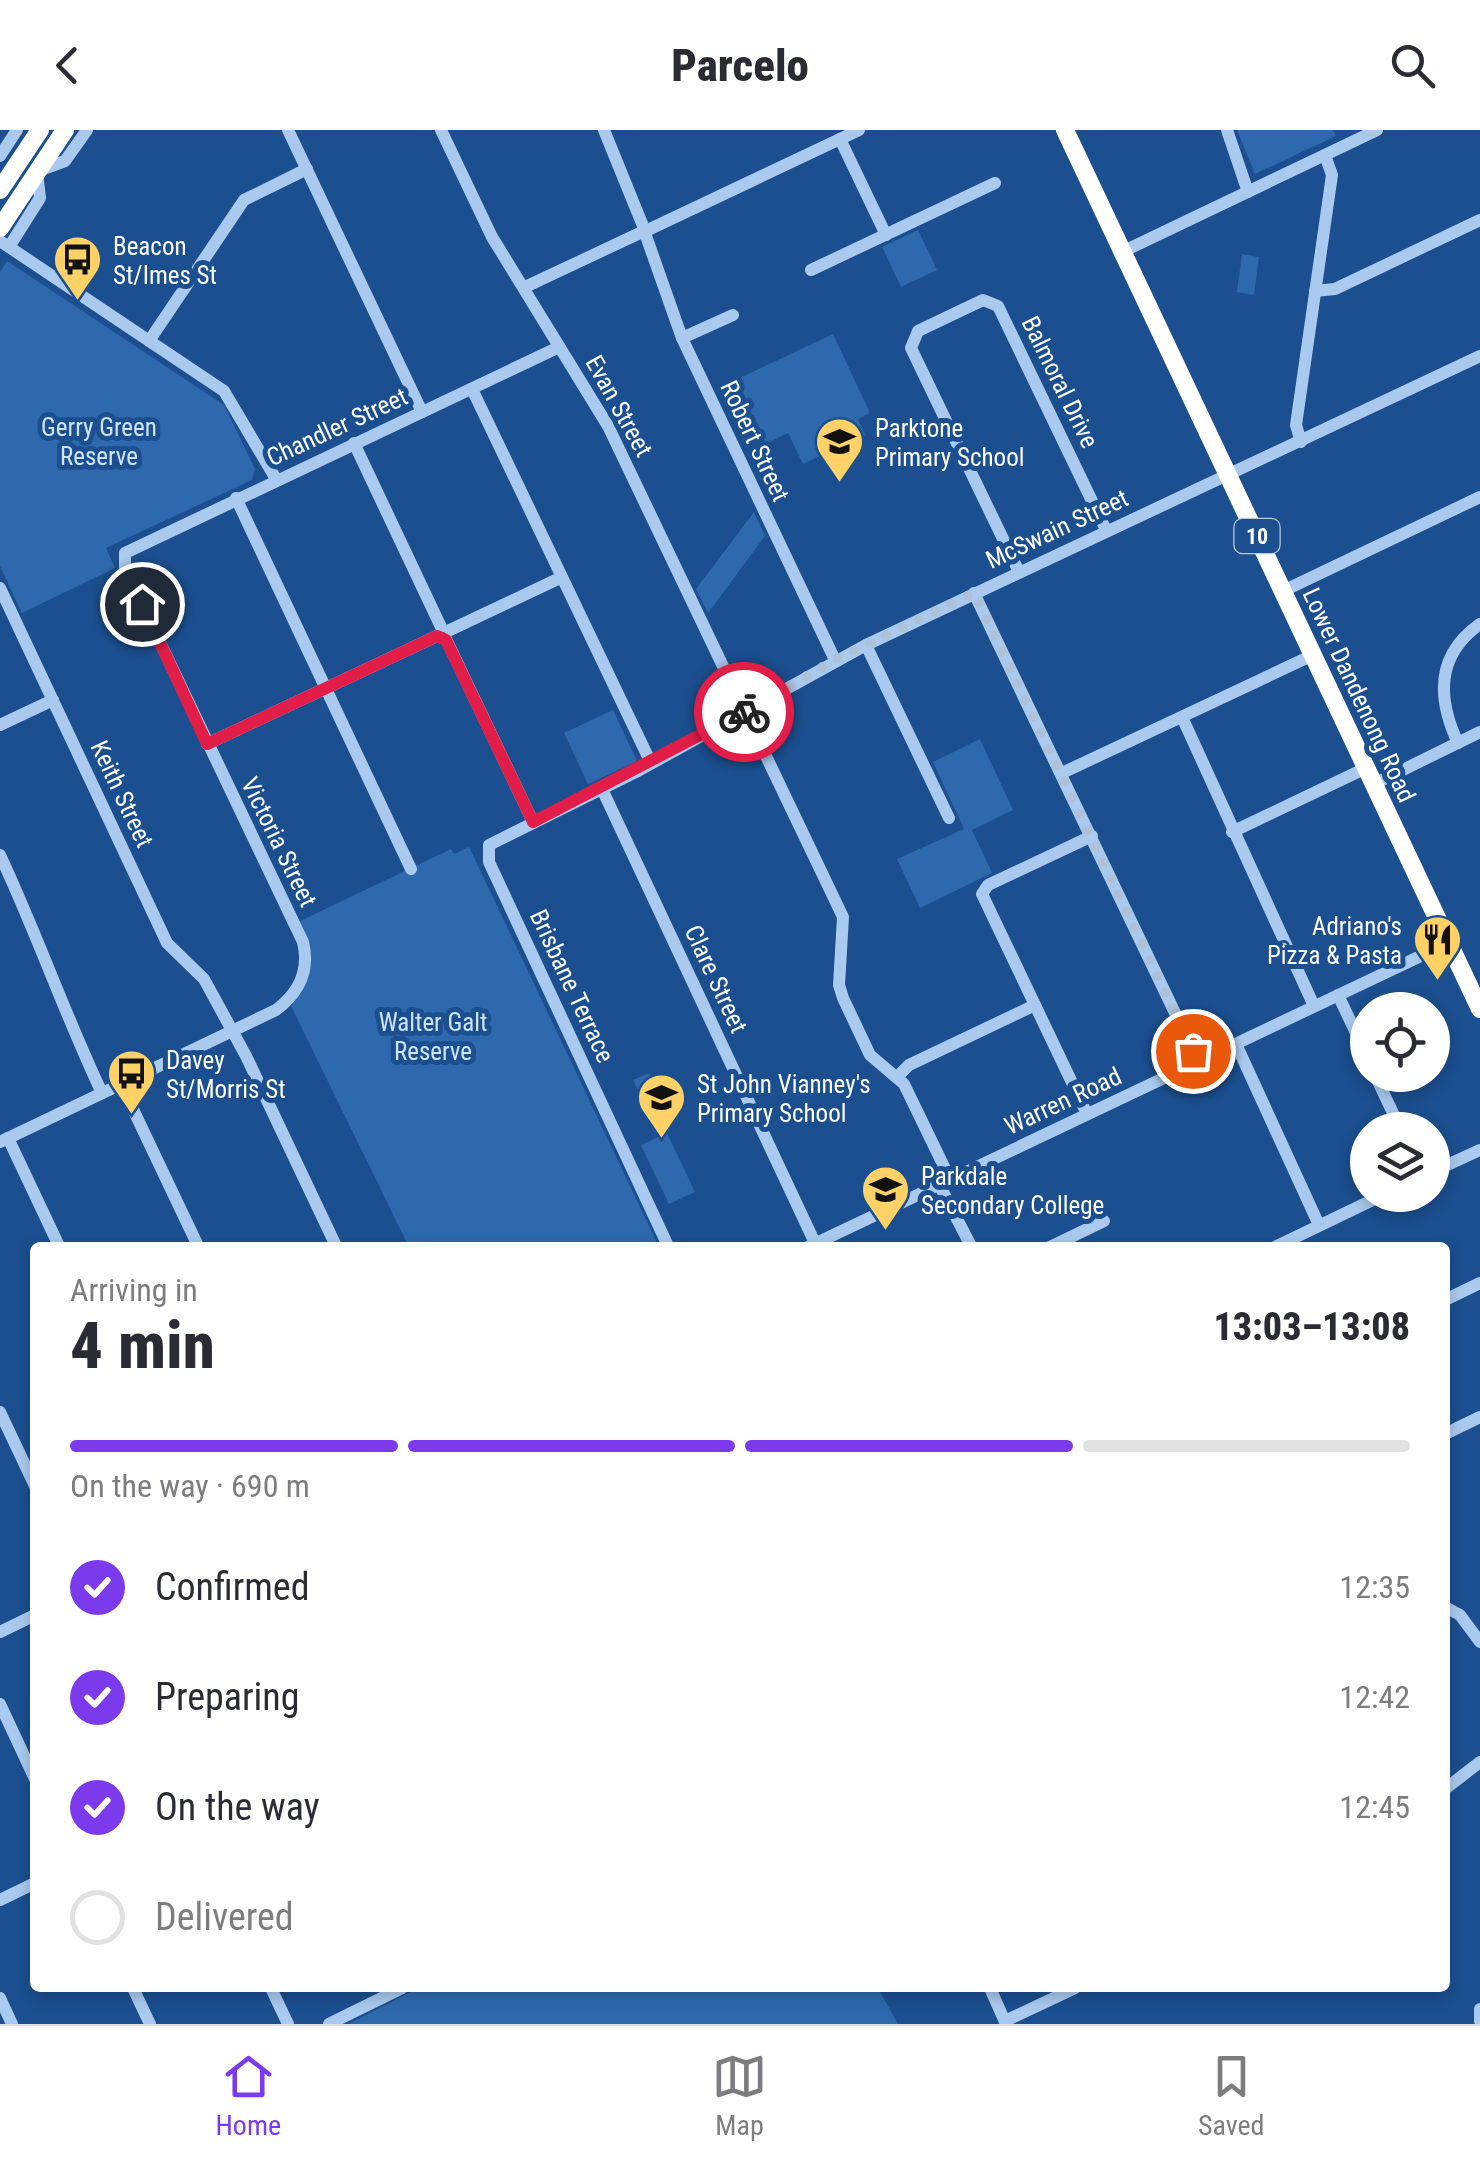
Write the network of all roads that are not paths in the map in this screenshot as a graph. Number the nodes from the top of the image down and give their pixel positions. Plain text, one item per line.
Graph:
1 (17, 130) edge
2 (40, 130) edge
3 (65, 130) edge
4 (87, 130) edge
5 (288, 130) edge
6 (441, 130) edge
7 (604, 130) edge
8 (858, 130) edge
9 (1065, 130) edge
10 (1226, 130) edge
11 (1376, 130) edge
12 (840, 139) junction
13 (1325, 154) junction
14 (0, 156) edge
15 (307, 170) junction
16 (37, 171) junction
17 (995, 183) dead end
18 (0, 190) edge
19 (1248, 192) junction
20 (1480, 220) edge
21 (0, 228) edge
22 (645, 231) junction
23 (886, 235) junction
24 (7, 250) edge
25 (1122, 252) junction
26 (812, 270) dead end
27 (525, 287) junction
28 (1315, 291) junction
29 (732, 315) dead end
30 (682, 338) junction
31 (148, 341) junction
32 (557, 348) junction
33 (1480, 356) edge
34 (472, 389) junction
35 (422, 412) junction
36 (1301, 442) junction
37 (354, 443) junction
38 (1228, 475) junction
39 (272, 481) junction
40 (1480, 497) edge
41 (236, 498) junction
42 (1106, 530) junction
43 (136, 546) joint
44 (1019, 572) junction
45 (560, 578) junction
46 (0, 588) edge
47 (1283, 591) junction
48 (974, 593) junction
49 (1480, 624) edge
50 (443, 633) junction
51 (866, 645) junction
52 (1313, 655) junction
53 (835, 660) junction
54 (326, 688) junction
55 (53, 700) junction
56 (744, 712) junction
57 (1182, 717) junction
58 (0, 725) edge
59 (1480, 732) edge
60 (1458, 743) junction
61 (207, 744) junction
62 (652, 764) junction
63 (1062, 774) junction
64 (1370, 776) junction
65 (602, 789) junction
66 (949, 818) dead end
67 (533, 822) junction
68 (1232, 832) junction
69 (1092, 836) junction
70 (486, 852) joint
71 (0, 855) edge
72 (410, 869) dead end
73 (1448, 943) junction
74 (1338, 995) junction
75 (1034, 1005) junction
76 (1314, 1006) junction
77 (1480, 1009) edge
78 (1350, 1020) edge
79 (232, 1031) junction
80 (1236, 1044) junction
81 (1198, 1061) junction
82 (897, 1077) junction
83 (121, 1084) junction
84 (102, 1093) junction
85 (1087, 1114) junction
86 (4, 1140) edge
87 (1480, 1150) edge
88 (1450, 1164) edge
89 (944, 1182) junction
90 (1350, 1210) edge
91 (1104, 1221) dead end
92 (1319, 1225) junction
93 (57, 1242) edge
94 (195, 1242) edge
95 (334, 1242) edge
96 (666, 1242) edge
97 (809, 1242) edge
98 (816, 1242) edge
99 (969, 1242) edge
100 (1060, 1242) edge
101 (1285, 1242) edge
102 (1480, 1284) edge
103 (1450, 1298) edge
104 (0, 1412) edge
105 (1480, 1417) edge
106 (1450, 1432) edge
107 (30, 1475) edge
108 (1450, 1609) edge
109 (30, 1617) edge
110 (0, 1632) edge
111 (1480, 1642) edge
112 (0, 1704) edge
113 (1480, 1762) edge
114 (30, 1768) edge
115 (1450, 1785) edge
116 (30, 1885) edge
117 (0, 1900) edge
118 (135, 1992) edge
119 (273, 1992) edge
120 (394, 1992) edge
121 (992, 1992) edge
122 (1067, 1992) edge
123 (0, 1998) edge
124 (1480, 2009) edge
125 (1479, 2020) edge
126 (1006, 2023) edge
127 (12, 2024) edge
128 (150, 2024) edge
129 (288, 2024) edge
130 (329, 2024) edge

1 - 14 street
2 - 18 highway
3 - 16 highway
4 - 16 street
5 - 15 street
6 - 27 street, Evan Street
7 - 22 street, Robert Street
8 - 12 street
9 - 25 highway, Lower Dandenong Road / 10
10 - 19 street
11 - 13 street
12 - 22 street
12 - 23 street
13 - 19 street
13 - 28 street
15 - 31 street
15 - 35 street
16 - 21 highway
16 - 24 street
17 - 23 street
19 - 25 street
20 - 28 street
22 - 27 street
22 - 30 street, Robert Street
23 - 26 street
24 - 31 street
25 - 38 highway, Lower Dandenong Road / 10
27 - 32 street, Evan Street
28 - 36 street
29 - 30 street
30 - 53 street, Robert Street
31 - 39 street
32 - 34 street, Chandler Street
32 - 56 street, Evan Street
33 - 36 street, McSwain Street
34 - 35 street, Chandler Street
34 - 45 street
35 - 37 street, Chandler Street
36 - 38 street, McSwain Street
37 - 39 street, Chandler Street
37 - 50 street
38 - 42 street, McSwain Street
38 - 47 highway, Lower Dandenong Road / 10
39 - 41 street, Chandler Street
40 - 47 street
41 - 43 street, Chandler Street
41 - 54 street
42 - 44 street, McSwain Street
42 - 44 street, Balmoral Drive
43 - 61 street, Victoria Street
44 - 48 street, McSwain Street
45 - 50 street
45 - 62 street
46 - 55 street, Keith Street
47 - 52 highway, Lower Dandenong Road / 10
48 - 51 street, McSwain Street
48 - 63 street
49 - 60 street
50 - 54 street
50 - 67 street
51 - 53 street, McSwain Street
51 - 66 street
52 - 57 street
52 - 64 highway, Lower Dandenong Road / 10
53 - 56 street, McSwain Street
54 - 61 street
54 - 72 street
55 - 58 street
55 - 79 street, Keith Street
56 - 62 street, McSwain Street
56 - 82 street, Evan Street
57 - 63 street
57 - 68 street
59 - 60 street
60 - 64 street
61 - 79 street, Victoria Street
62 - 65 street, McSwain Street
63 - 69 street
64 - 68 street
64 - 73 highway, Lower Dandenong Road / 10
65 - 67 street, McSwain Street
65 - 97 street, Clare Street
67 - 70 street, McSwain Street
68 - 76 street
69 - 75 street
69 - 81 street
70 - 96 street, Brisbane Terrace
71 - 84 street
73 - 74 street, Warren Road
73 - 77 highway, Lower Dandenong Road / 10
74 - 76 street, Warren Road
74 - 78 street
75 - 82 street
75 - 85 street
76 - 80 street, Warren Road
79 - 83 street, Victoria Street
79 - 95 street, Keith Street
80 - 81 street, Warren Road
80 - 92 street
81 - 85 street, Warren Road
82 - 89 street, Evan Street
83 - 84 street, Victoria Street
83 - 94 street
84 - 86 street, Victoria Street
85 - 89 street, Warren Road
86 - 93 street
87 - 88 street
89 - 98 street, Warren Road
89 - 99 street, Evan Street
90 - 92 street
91 - 100 street
92 - 101 street
102 - 103 street
104 - 107 street
105 - 106 street
108 - 111 street
109 - 110 street
112 - 114 street
113 - 115 street
116 - 117 street
118 - 128 street
119 - 129 street
120 - 130 street
121 - 126 street
122 - 126 street
123 - 127 street
124 - 125 street

